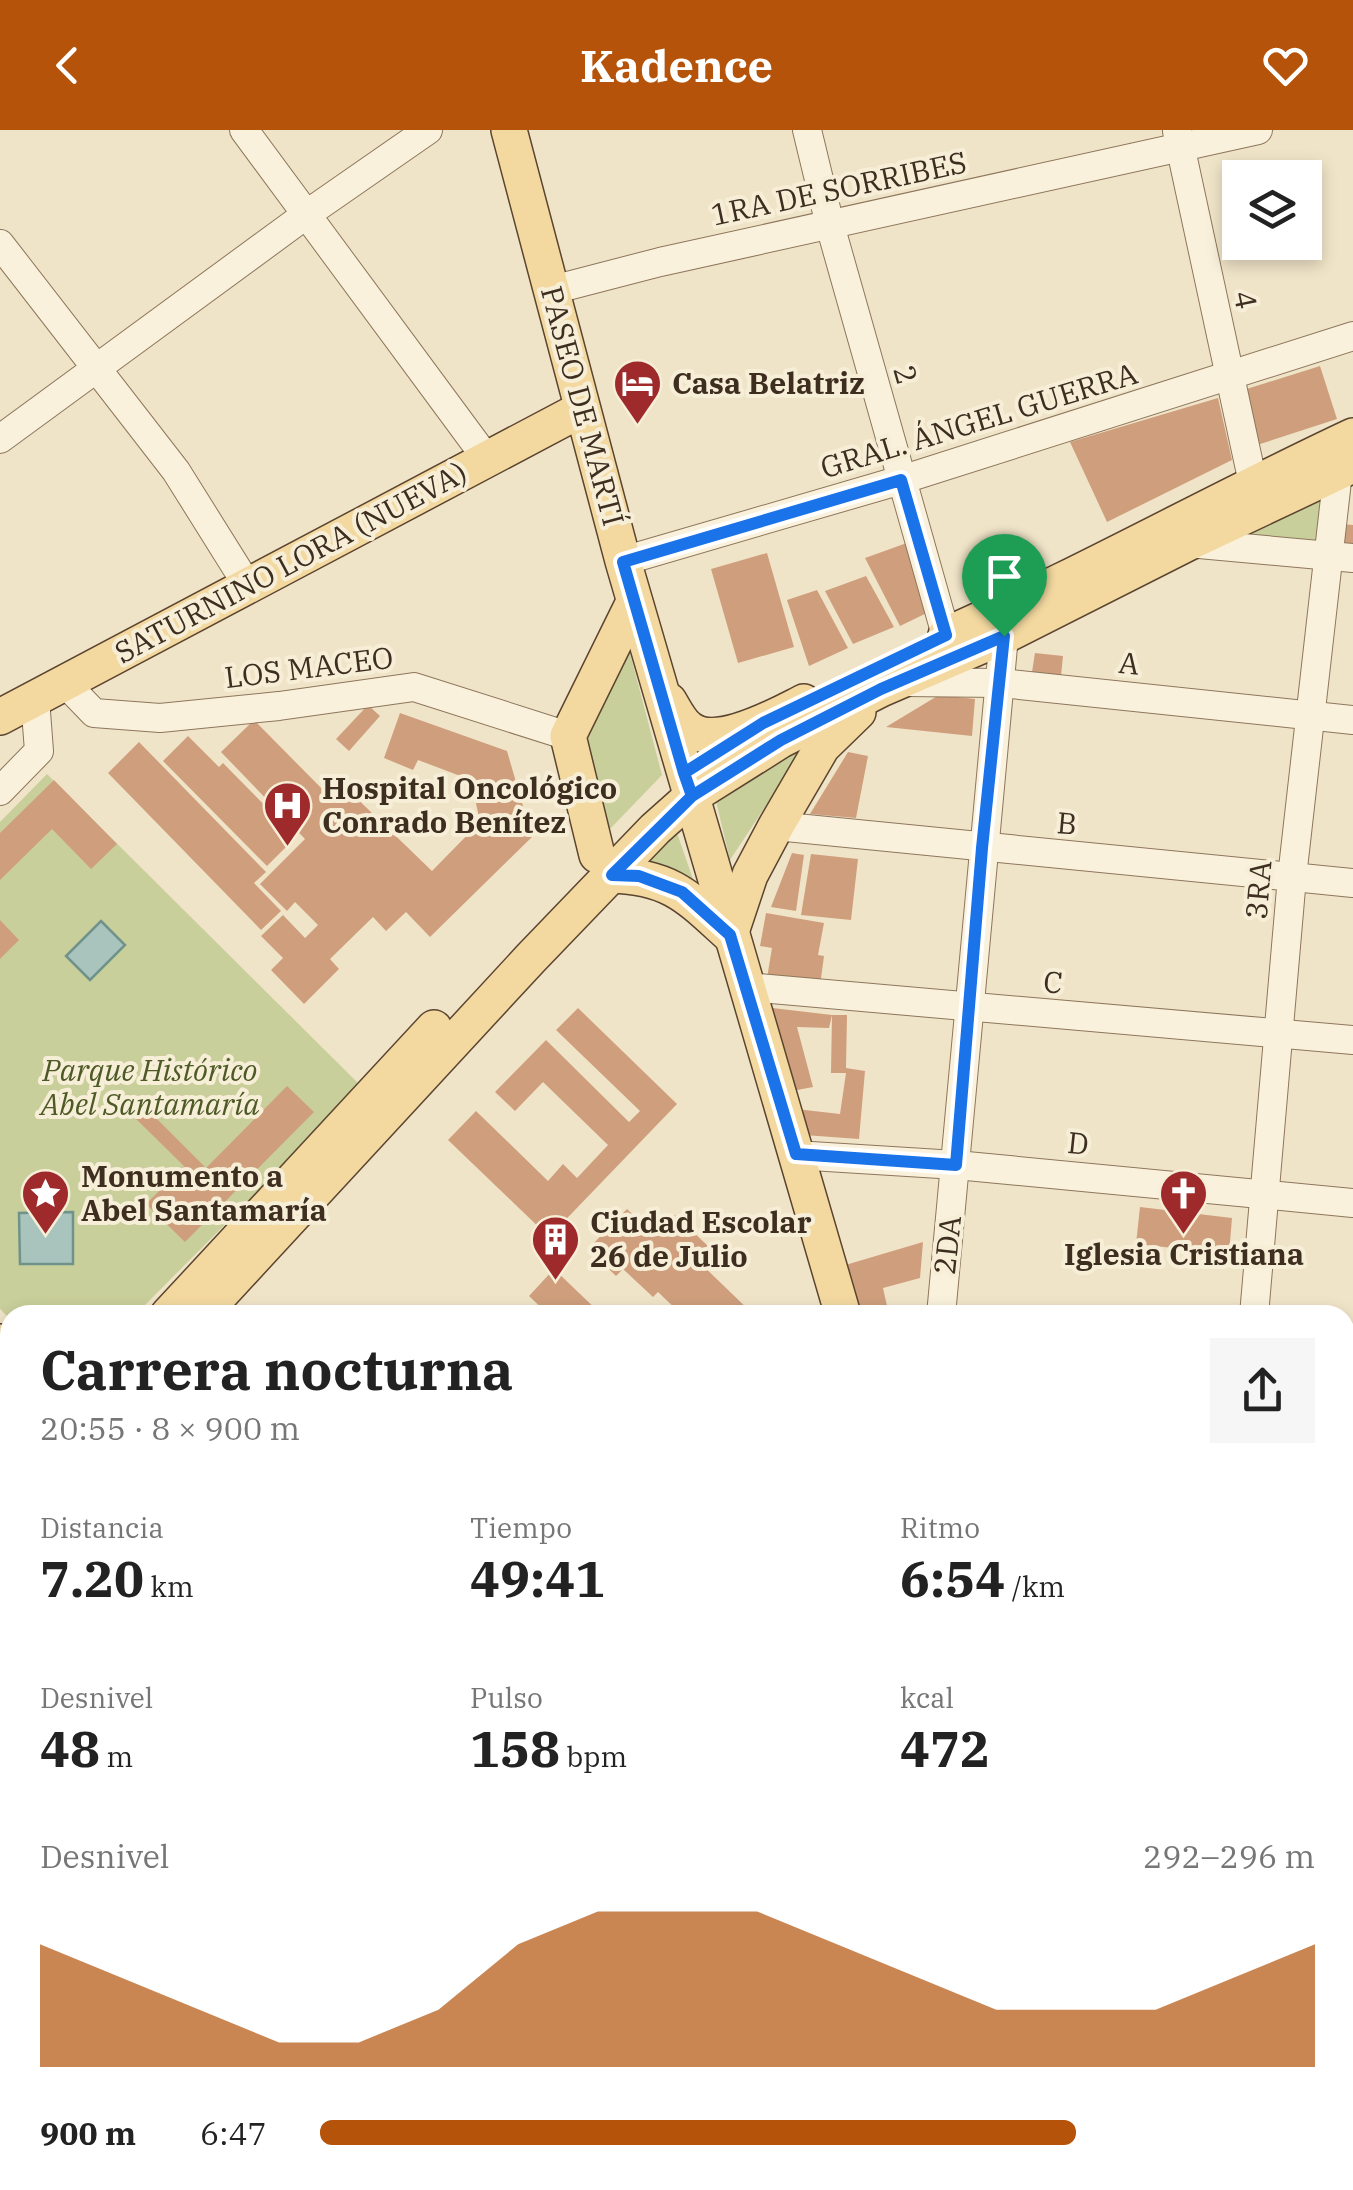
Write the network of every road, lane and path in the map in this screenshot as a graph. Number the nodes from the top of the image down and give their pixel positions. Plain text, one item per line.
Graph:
1 (244, 130) edge
2 (428, 130) edge
3 (509, 130) edge
4 (807, 130) edge
5 (1258, 130) edge
6 (1178, 138) edge
7 (307, 214) junction
8 (830, 226) junction
9 (0, 244) edge
10 (552, 290) junction
11 (1353, 336) edge
12 (96, 368) junction
13 (1228, 378) junction
14 (582, 409) junction
15 (1353, 436) edge
16 (0, 438) edge
17 (487, 459) junction
18 (1346, 469) edge
19 (901, 480) junction
20 (1253, 482) junction
21 (1188, 543) junction
22 (1341, 557) edge
23 (623, 562) junction
24 (248, 586) junction
25 (634, 602) junction
26 (946, 635) junction
27 (1004, 636) junction
28 (1001, 683) junction
29 (889, 685) junction
30 (660, 688) junction
31 (50, 691) junction
32 (1310, 716) junction
33 (0, 718) edge
34 (1353, 720) edge
35 (763, 723) junction
36 (568, 736) junction
37 (688, 784) junction
38 (0, 791) edge
39 (776, 826) junction
40 (982, 848) junction
41 (604, 865) junction
42 (1292, 877) junction
43 (1353, 883) edge
44 (730, 935) junction
45 (747, 987) junction
46 (969, 1008) junction
47 (1280, 1034) junction
48 (1353, 1040) edge
49 (796, 1154) junction
50 (956, 1165) junction
51 (1266, 1195) junction
52 (1353, 1204) edge
53 (177, 1305) edge
54 (210, 1305) edge
55 (840, 1305) edge
56 (942, 1305) edge
57 (1255, 1305) edge

1 - 7 street
2 - 7 street
3 - 10 main road, PASEO DE MARTÍ
4 - 8 street, 2
5 - 6 street, 1RA DE SORRIBES
6 - 8 street, 1RA DE SORRIBES
6 - 13 street, 4
7 - 12 street
7 - 17 street
8 - 10 street, 1RA DE SORRIBES
8 - 19 street, 2
9 - 12 street
10 - 14 main road, PASEO DE MARTÍ
11 - 13 street, GRAL. ÁNGEL GUERRA
12 - 16 street
12 - 24 street
13 - 19 street, GRAL. ÁNGEL GUERRA
13 - 20 street, 4
14 - 17 main road, SATURNINO LORA (NUEVA)
14 - 23 main road, PASEO DE MARTÍ
15 - 20 main road
17 - 24 main road, SATURNINO LORA (NUEVA)
18 - 21 main road
18 - 22 street, 3RA
19 - 23 street, GRAL. ÁNGEL GUERRA
19 - 26 street, 2
20 - 26 main road
21 - 22 street
21 - 27 main road
22 - 32 street, 3RA
23 - 25 main road, PASEO DE MARTÍ
24 - 31 main road, SATURNINO LORA (NUEVA)
25 - 30 main road, PASEO DE MARTÍ
25 - 36 main road
26 - 35 main road
27 - 28 street, 2DA
27 - 29 main road
28 - 29 street, A
28 - 32 street, A
28 - 40 street, 2DA
29 - 37 main road
29 - 39 main road
30 - 35 main road
30 - 37 main road, PASEO DE MARTÍ
31 - 33 main road, SATURNINO LORA (NUEVA)
31 - 36 street, LOS MACEO
31 - 38 street
32 - 34 street, A
32 - 42 street, 3RA
35 - 37 main road
36 - 41 main road
37 - 41 main road
37 - 44 main road, PASEO DE MARTÍ
39 - 40 street, B
39 - 44 main road
40 - 42 street, B
40 - 46 street, 2DA
41 - 44 main road
41 - 53 main road
41 - 54 main road
42 - 43 street, B
42 - 47 street, 3RA
44 - 45 main road, PASEO DE MARTÍ
45 - 46 street, C
45 - 49 main road, PASEO DE MARTÍ
46 - 47 street, C
46 - 50 street, 2DA
47 - 48 street, C
47 - 51 street, 3RA
49 - 50 street, D
49 - 55 main road, PASEO DE MARTÍ
50 - 51 street, D
50 - 56 street, 2DA
51 - 52 street, D
51 - 57 street, 3RA

